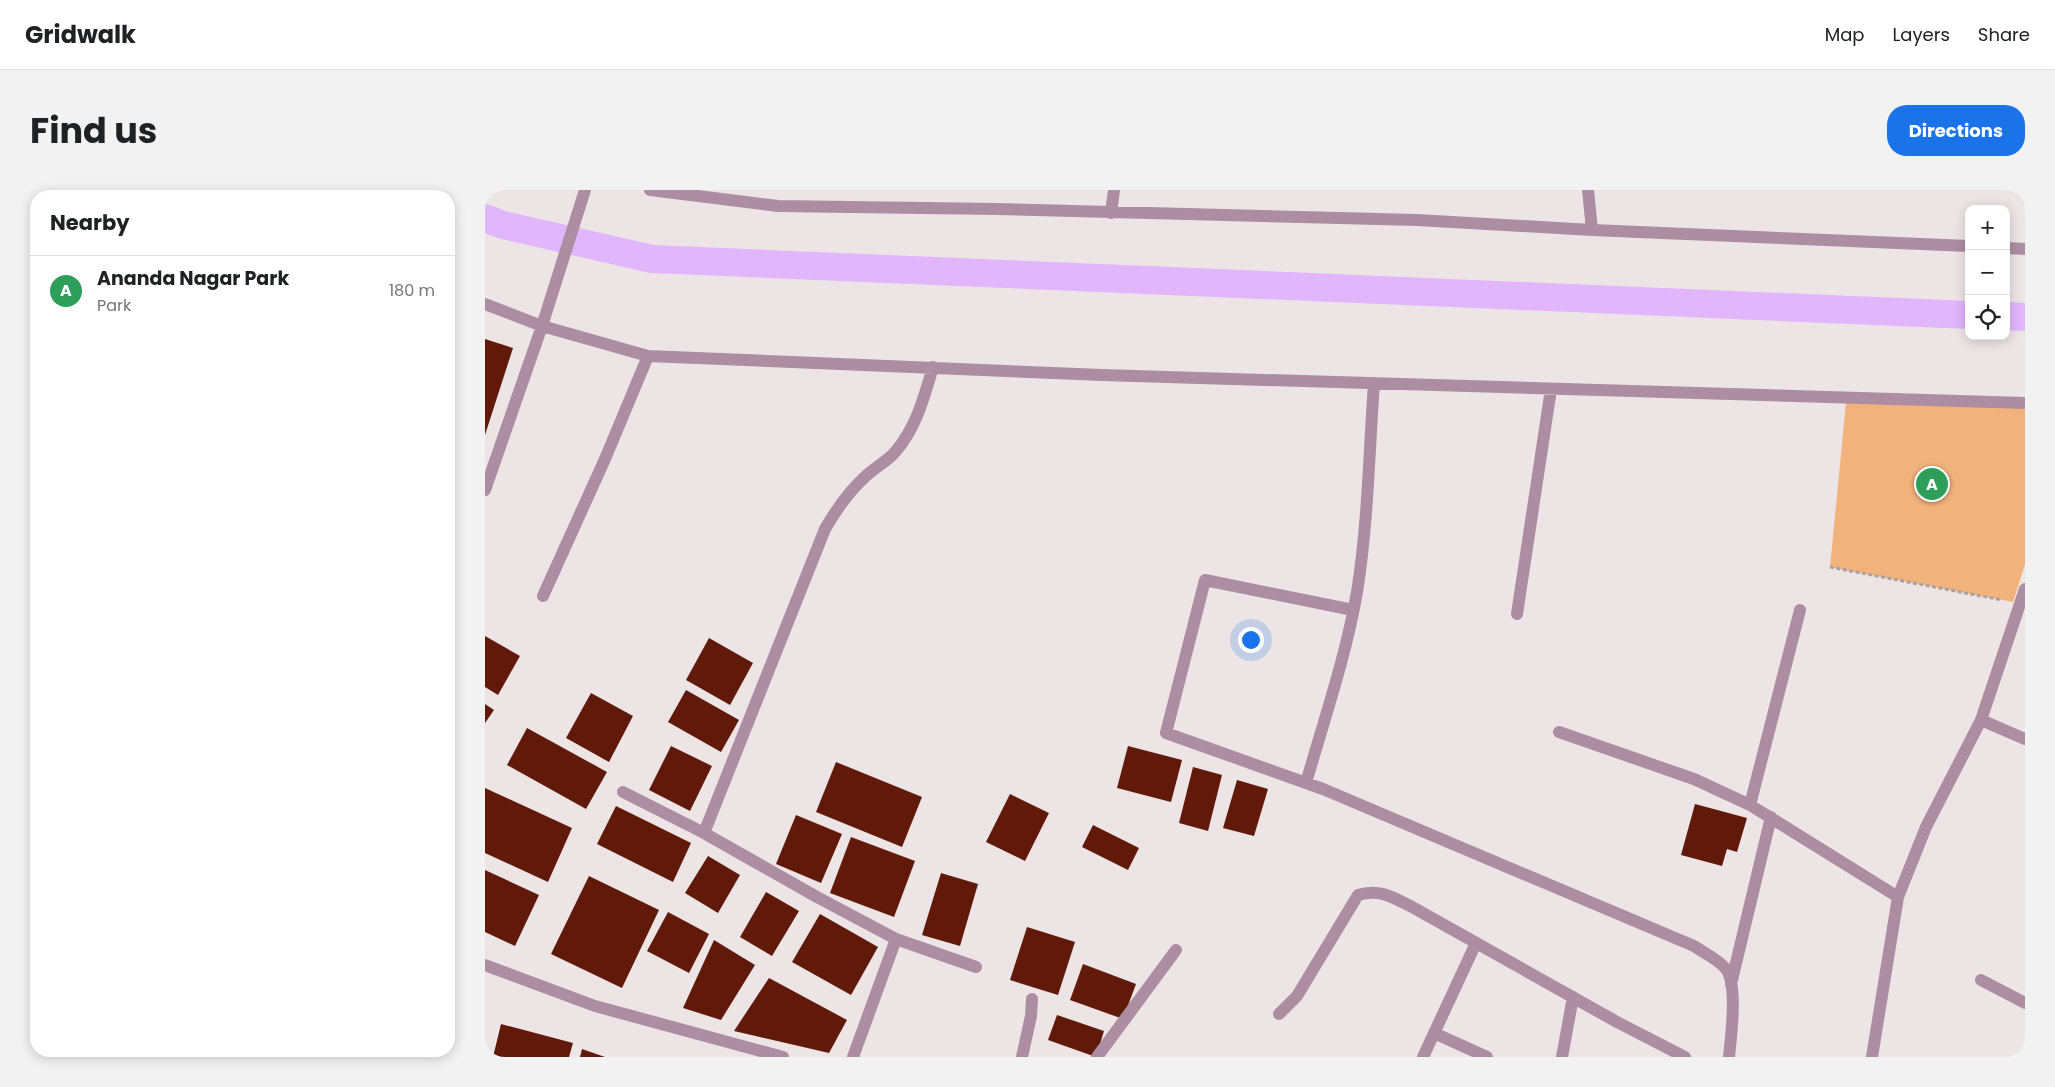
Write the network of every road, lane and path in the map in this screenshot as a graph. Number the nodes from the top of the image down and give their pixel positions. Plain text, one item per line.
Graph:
1 (585, 190) edge
2 (650, 190) edge
3 (1114, 190) edge
4 (1588, 190) edge
5 (1111, 213) junction
6 (1592, 230) junction
7 (1965, 246) edge
8 (2010, 248) edge
9 (2025, 249) edge
10 (485, 304) edge
11 (542, 326) junction
12 (648, 356) junction
13 (933, 367) junction
14 (1374, 383) junction
15 (1551, 389) junction
16 (2025, 403) edge
17 (485, 490) edge
18 (1830, 567) dead end
19 (2025, 589) edge
20 (543, 596) dead end
21 (2003, 600) dead end
22 (1353, 610) junction
23 (1800, 610) dead end
24 (1517, 614) dead end
25 (1981, 720) junction
26 (1559, 732) dead end
27 (2025, 739) edge
28 (1306, 783) junction
29 (623, 792) dead end
30 (1750, 804) junction
31 (1771, 817) junction
32 (705, 833) junction
33 (1899, 897) junction
34 (896, 939) junction
35 (1476, 942) junction
36 (1176, 950) dead end
37 (485, 964) edge
38 (976, 967) dead end
39 (1981, 980) dead end
40 (1731, 984) junction
41 (1573, 997) junction
42 (1032, 999) dead end
43 (2025, 1004) edge
44 (1279, 1014) dead end
45 (1434, 1033) junction
46 (783, 1057) edge
47 (853, 1057) edge
48 (1022, 1057) edge
49 (1097, 1057) edge
50 (1423, 1057) edge
51 (1487, 1057) edge
52 (1562, 1057) edge
53 (1685, 1057) edge
54 (1729, 1057) edge
55 (1872, 1057) edge

1 - 11 street
2 - 5 street
3 - 5 street
4 - 6 street
5 - 6 street
6 - 7 street
8 - 9 street
10 - 11 street
11 - 12 street
11 - 17 street
12 - 13 street
12 - 20 street
13 - 14 street
13 - 32 street
14 - 15 street
14 - 22 street
15 - 16 street
15 - 24 street
18 - 21 path
19 - 25 street
22 - 28 street
22 - 28 street
23 - 30 street
25 - 27 street
25 - 33 street
26 - 30 street
28 - 40 street
29 - 32 street
30 - 31 street
31 - 33 street
31 - 40 street
32 - 34 street
33 - 55 street
34 - 38 street
34 - 47 street
35 - 41 street
35 - 44 street
35 - 45 street
36 - 49 street
37 - 46 street
39 - 43 street
40 - 54 street
41 - 52 street
41 - 53 street
42 - 48 street
45 - 50 street
45 - 51 street

